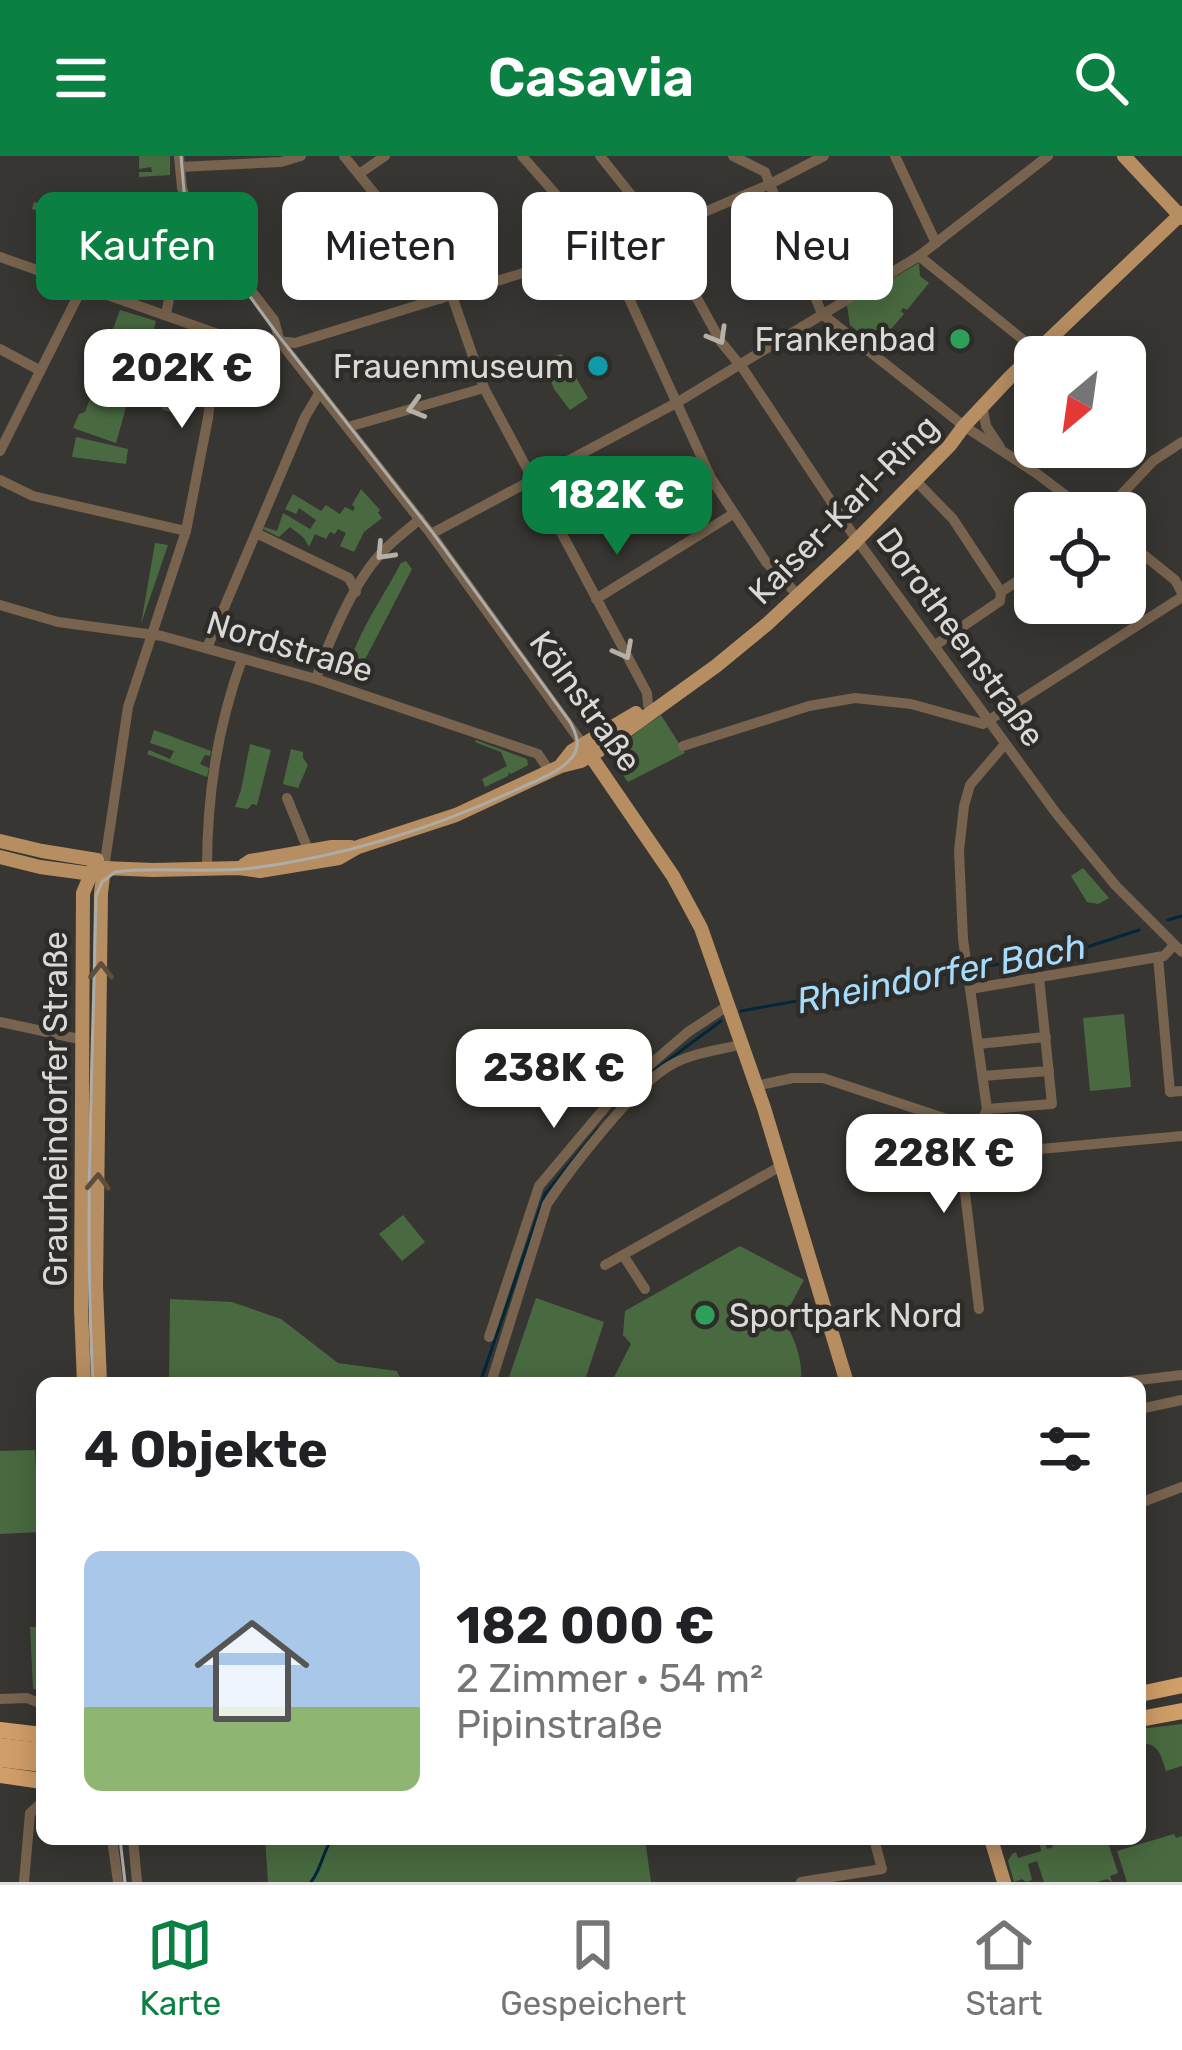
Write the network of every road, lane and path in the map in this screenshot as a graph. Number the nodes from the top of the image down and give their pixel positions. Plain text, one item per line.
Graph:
1 (302, 156) edge
2 (344, 156) edge
3 (385, 156) edge
4 (522, 156) edge
5 (600, 156) edge
6 (824, 156) edge
7 (895, 156) edge
8 (1048, 156) edge
9 (1124, 156) edge
10 (742, 158) edge
11 (179, 161) edge
12 (359, 174) junction
13 (770, 184) junction
14 (183, 192) edge
15 (373, 192) edge
16 (554, 192) edge
17 (629, 192) edge
18 (1179, 195) dead end
19 (1160, 196) junction
20 (707, 211) edge
21 (1181, 216) edge
22 (936, 243) junction
23 (919, 256) junction
24 (0, 257) edge
25 (36, 270) edge
26 (258, 299) edge
27 (76, 300) edge
28 (124, 300) edge
29 (169, 300) edge
30 (436, 300) edge
31 (447, 300) edge
32 (630, 300) edge
33 (698, 300) edge
34 (166, 314) junction
35 (822, 314) junction
36 (218, 334) junction
37 (1018, 336) edge
38 (1053, 336) edge
39 (277, 342) junction
40 (0, 349) edge
41 (739, 366) junction
42 (39, 370) junction
43 (1014, 374) edge
44 (484, 388) junction
45 (320, 392) junction
46 (677, 402) junction
47 (982, 405) junction
48 (964, 426) junction
49 (348, 428) junction
50 (1182, 442) edge
51 (0, 451) edge
52 (1006, 454) junction
53 (532, 478) junction
54 (0, 480) edge
55 (915, 480) junction
56 (1059, 492) edge
57 (1124, 492) edge
58 (733, 514) junction
59 (420, 519) junction
60 (186, 531) junction
61 (256, 533) junction
62 (431, 534) junction
63 (855, 536) junction
64 (1146, 557) edge
65 (1014, 583) edge
66 (792, 589) junction
67 (356, 592) junction
68 (1000, 592) junction
69 (1182, 595) edge
70 (596, 598) junction
71 (0, 605) edge
72 (1160, 611) junction
73 (1182, 615) edge
74 (152, 634) junction
75 (934, 646) junction
76 (206, 648) junction
77 (242, 659) junction
78 (316, 679) junction
79 (648, 705) junction
80 (989, 721) junction
81 (573, 730) junction
82 (1005, 744) junction
83 (683, 746) dead end
84 (594, 748) junction
85 (555, 769) junction
86 (610, 781) junction
87 (287, 798) dead end
88 (0, 841) edge
89 (358, 847) junction
90 (314, 851) junction
91 (0, 857) edge
92 (98, 867) junction
93 (239, 868) junction
94 (124, 870) junction
95 (207, 870) junction
96 (67, 871) junction
97 (83, 893) junction
98 (102, 910) junction
99 (1178, 949) edge
100 (1158, 957) junction
101 (1040, 977) junction
102 (969, 982) junction
103 (729, 1006) junction
104 (0, 1022) edge
105 (62, 1035) junction
106 (1046, 1037) junction
107 (94, 1042) junction
108 (743, 1044) junction
109 (978, 1044) junction
110 (82, 1058) junction
111 (1175, 1058) edge
112 (750, 1066) junction
113 (1049, 1071) junction
114 (983, 1076) junction
115 (786, 1078) junction
116 (756, 1086) junction
117 (1176, 1091) edge
118 (987, 1108) junction
119 (764, 1109) junction
120 (976, 1134) junction
121 (1182, 1136) edge
122 (781, 1166) junction
123 (623, 1255) junction
124 (604, 1265) dead end
125 (645, 1288) dead end
126 (979, 1309) dead end
127 (489, 1337) dead end
128 (1182, 1375) edge
129 (84, 1377) edge
130 (100, 1377) edge
131 (493, 1377) edge
132 (845, 1377) edge
133 (1146, 1379) edge
134 (1182, 1400) edge
135 (1146, 1408) edge
136 (1182, 1487) edge
137 (1146, 1501) edge
138 (1182, 1685) edge
139 (1146, 1693) edge
140 (1182, 1697) edge
141 (0, 1699) edge
142 (36, 1702) edge
143 (1146, 1703) edge
144 (1182, 1713) edge
145 (1146, 1718) edge
146 (0, 1730) edge
147 (36, 1734) edge
148 (0, 1746) edge
149 (36, 1750) edge
150 (0, 1759) edge
151 (36, 1763) edge
152 (0, 1775) edge
153 (36, 1780) edge
154 (36, 1808) edge
155 (113, 1845) edge
156 (134, 1845) edge
157 (876, 1845) edge
158 (993, 1845) edge
159 (884, 1875) edge
160 (24, 1882) edge
161 (118, 1882) edge
162 (137, 1882) edge
163 (801, 1882) edge
164 (1004, 1882) edge

1 - 11 street
2 - 12 street
3 - 12 street
4 - 16 street
5 - 17 street, Dorotheenstraße
6 - 13 street
7 - 22 street
8 - 22 street
9 - 19 main road
10 - 13 street
11 - 14 street, Kölnstraße
12 - 15 street
13 - 20 street
13 - 35 street
18 - 19 street
19 - 21 main road
21 - 38 main road
22 - 23 street
23 - 35 street
23 - 37 street
24 - 25 street
26 - 39 street, Kölnstraße
27 - 42 street
28 - 34 street
29 - 34 street
30 - 39 street
31 - 44 street
32 - 46 street
33 -> 41 street, Dorotheenstraße
34 - 36 street
35 - 41 street
35 - 48 street
36 - 39 street
36 - 60 street, Graurheindorfer Straße
39 - 45 street, Kölnstraße
40 - 42 street
41 - 46 street
41 - 63 street, Dorotheenstraße
42 - 51 street
43 - 47 main road
44 -> 49 street
44 - 53 street
45 - 49 street, Kölnstraße
45 - 61 street
46 - 53 street
46 - 58 street
47 - 48 main road
47 - 52 street
48 - 52 street
48 - 55 main road, Kaiser-Karl-Ring
48 - 63 main road, Kaiser-Karl-Ring
49 - 59 street, Kölnstraße
50 - 57 street
52 - 56 street
53 - 62 street
53 - 70 street
54 - 60 street
55 - 63 main road, Kaiser-Karl-Ring
55 - 68 street
58 - 66 street
58 - 70 street
59 - 62 street, Kölnstraße
59 -> 67 street
60 - 74 street, Graurheindorfer Straße
61 - 67 street
61 - 76 street
62 - 81 street, Kölnstraße
63 - 66 main road, Kaiser-Karl-Ring
63 - 75 street, Dorotheenstraße
63 - 84 main road, Kaiser-Karl-Ring
64 - 69 street
65 - 68 street
66 - 79 main road, Kaiser-Karl-Ring
67 - 78 street
68 - 75 street
69 - 72 street
70 -> 79 street
71 - 74 street, Nordstraße
72 - 73 street
72 - 80 street
74 - 76 street, Nordstraße
74 - 92 street, Graurheindorfer Straße
75 - 80 street, Dorotheenstraße
76 - 77 street, Nordstraße
77 - 78 street, Nordstraße
77 - 95 street
78 - 85 street, Nordstraße
79 - 84 main road, Kaiser-Karl-Ring
80 - 82 street, Dorotheenstraße
80 - 83 street
81 - 84 street, Kölnstraße
81 - 84 street
82 - 99 street, Dorotheenstraße
82 - 102 street
84 - 85 main road, Kaiser-Karl-Ring
84 - 86 main road, Kölnstraße
84 - 86 main road
85 - 86 main road
85 - 89 main road, Kaiser-Karl-Ring
86 - 103 main road, Kölnstraße
87 - 90 street
88 - 92 main road
89 - 90 main road, Kaiser-Karl-Ring
89 - 93 main road, Kaiser-Karl-Ring
90 - 93 main road, Kaiser-Karl-Ring
91 - 96 main road
92 - 94 main road, Kaiser-Karl-Ring
92 - 96 main road
92 - 97 main road, Graurheindorfer Straße
92 - 98 main road, Graurheindorfer Straße
93 - 95 main road, Kaiser-Karl-Ring
94 - 95 main road, Kaiser-Karl-Ring
94 - 98 main road
96 - 97 main road
97 - 107 main road, Graurheindorfer Straße
107 -> 98 main road, Graurheindorfer Straße
99 - 100 street
100 - 101 street
100 - 111 street
101 - 102 street
101 - 106 street
102 - 109 street
103 - 108 main road, Kölnstraße
103 - 127 street
104 - 105 street
105 - 107 street
105 - 110 street
106 - 109 street
106 - 113 street
107 - 110 main road, Graurheindorfer Straße
130 -> 107 main road, Graurheindorfer Straße
108 - 112 main road, Kölnstraße
108 - 131 street
109 - 114 street
110 - 129 main road, Graurheindorfer Straße
111 - 117 street
112 - 115 street
112 - 116 main road, Kölnstraße
113 - 114 street
113 - 118 street
114 - 118 street
115 - 116 street
115 - 119 street
115 - 120 street
116 - 119 main road, Kölnstraße
118 - 120 street
119 - 122 main road, Kölnstraße
120 - 121 street
120 - 126 street
122 - 123 street
122 - 132 main road, Kölnstraße
123 - 124 street
123 - 125 street
128 - 133 street
134 - 135 street
136 - 137 street
138 - 139 highway
140 - 143 highway
141 - 142 street
144 - 145 highway
146 - 147 highway
148 - 149 highway
150 - 151 highway
152 - 153 highway
154 - 160 street
155 - 161 street
156 - 162 street
157 - 159 street
158 - 164 main road
159 - 163 street

